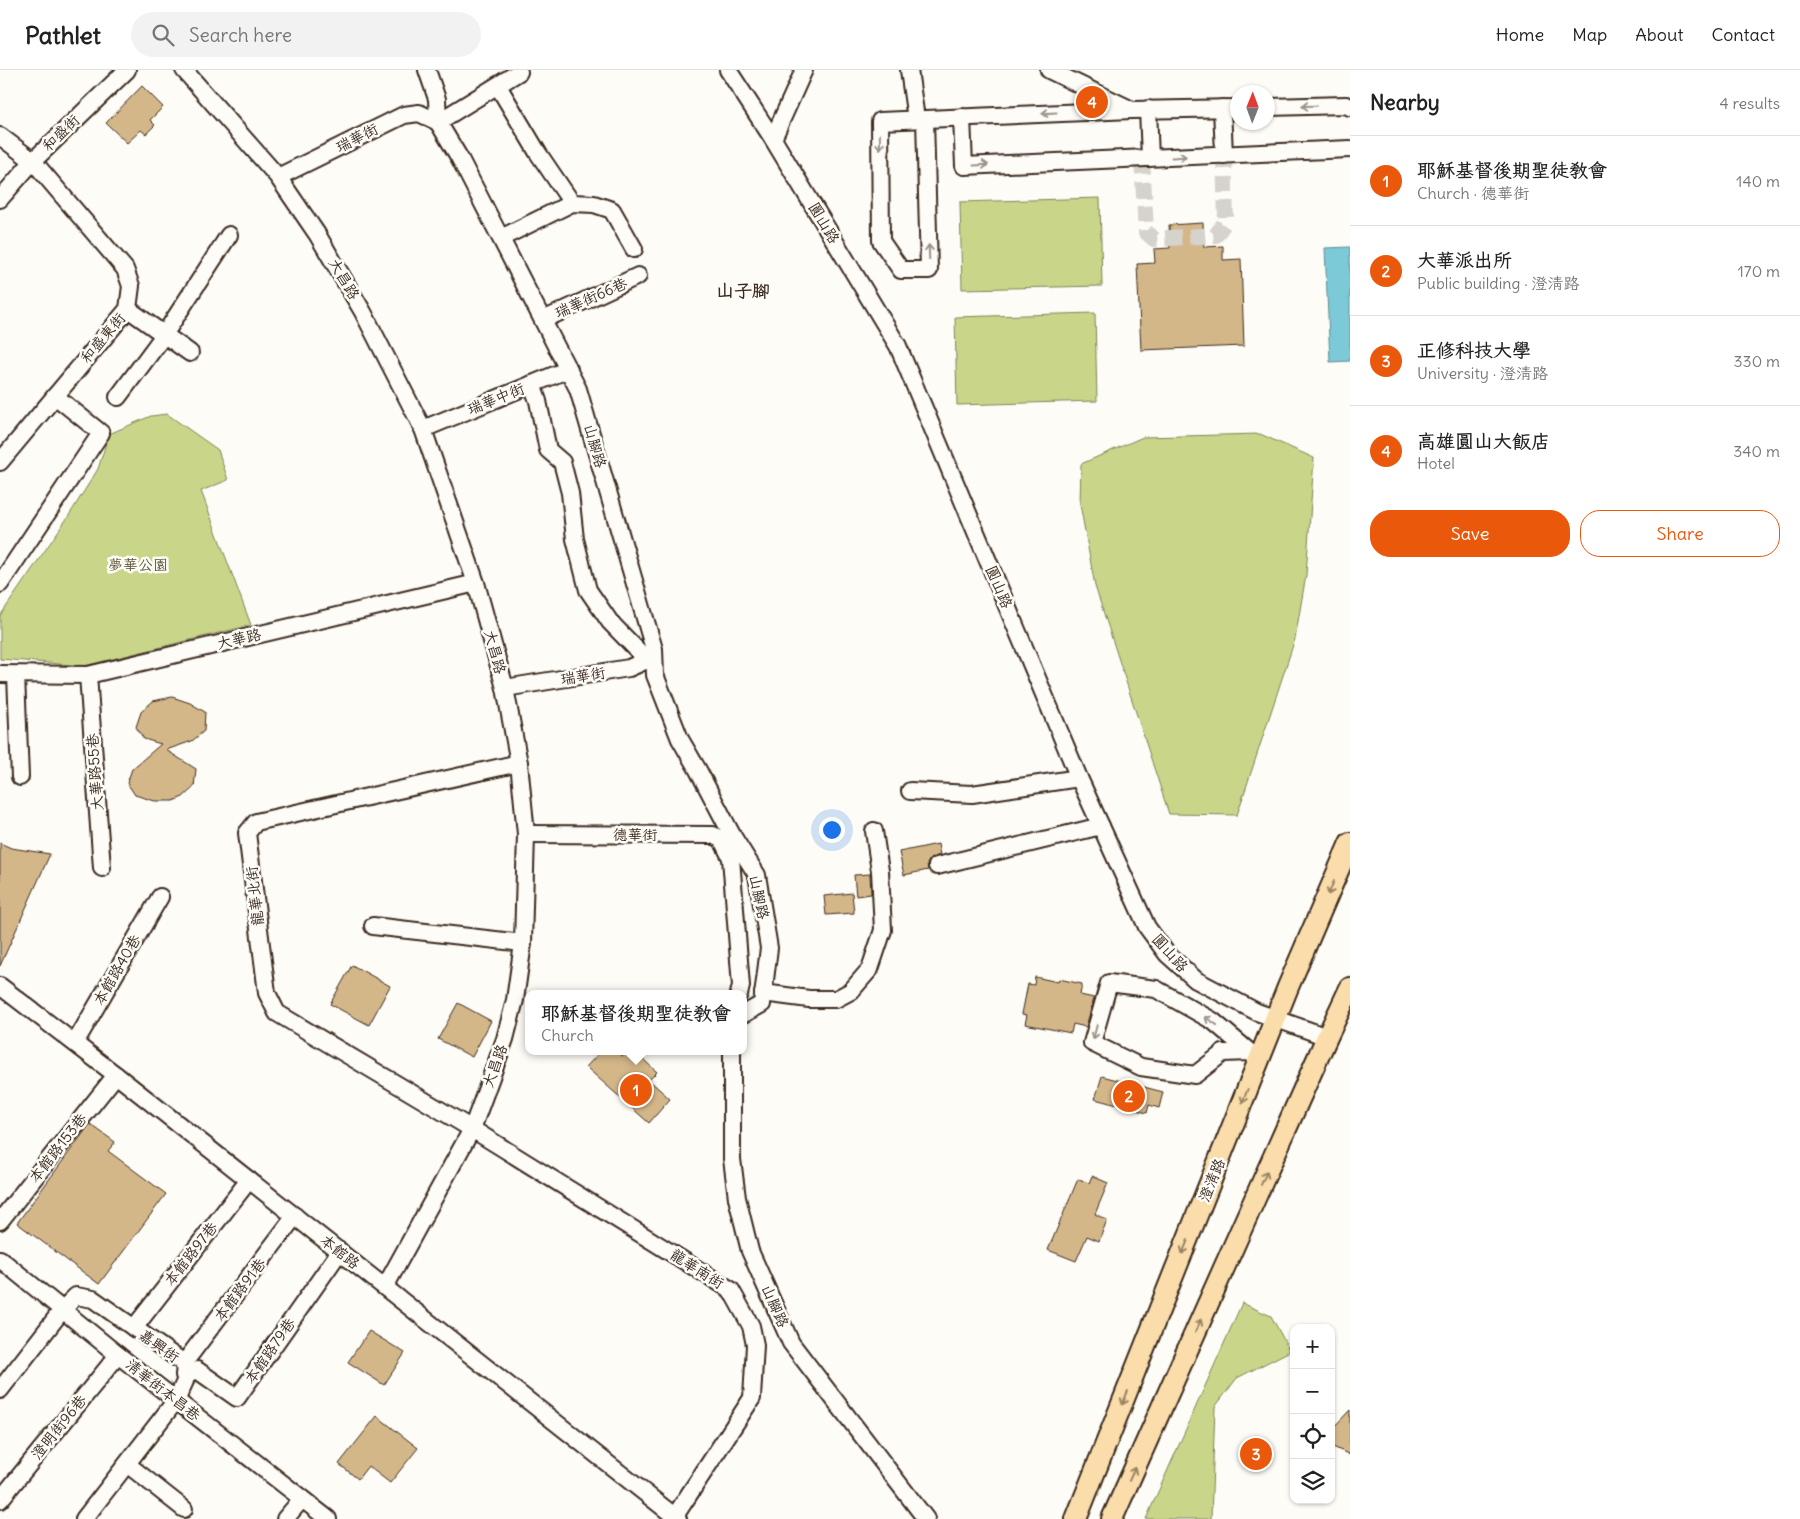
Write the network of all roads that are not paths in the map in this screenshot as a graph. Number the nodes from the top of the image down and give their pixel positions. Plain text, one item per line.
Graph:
1 (127, 70) edge
2 (184, 70) edge
3 (427, 70) edge
4 (728, 70) edge
5 (804, 70) edge
6 (909, 70) edge
7 (1049, 70) edge
8 (519, 72) dead end
9 (498, 86) junction
10 (1275, 107) edge
11 (1350, 107) edge
12 (1230, 108) edge
13 (1140, 110) junction
14 (962, 117) junction
15 (920, 119) junction
16 (438, 122) junction
17 (0, 136) edge
18 (773, 139) junction
19 (1350, 149) edge
20 (1224, 154) junction
21 (1150, 158) junction
22 (33, 161) junction
23 (278, 177) junction
24 (0, 199) edge
25 (572, 203) junction
26 (229, 235) dead end
27 (501, 238) junction
28 (634, 249) dead end
29 (638, 276) dead end
30 (128, 309) junction
31 (544, 320) junction
32 (164, 335) junction
33 (190, 353) dead end
34 (569, 369) junction
35 (532, 384) junction
36 (55, 396) junction
37 (118, 396) dead end
38 (423, 429) junction
39 (0, 462) edge
40 (476, 583) junction
41 (0, 584) edge
42 (651, 654) junction
43 (8, 675) edge
44 (88, 675) junction
45 (505, 688) junction
46 (519, 763) junction
47 (20, 777) dead end
48 (1079, 778) junction
49 (910, 791) dead end
50 (1101, 826) junction
51 (874, 831) dead end
52 (526, 834) junction
53 (732, 835) junction
54 (1350, 843) edge
55 (731, 858) junction
56 (937, 866) dead end
57 (102, 868) dead end
58 (160, 897) dead end
59 (373, 926) dead end
60 (523, 943) junction
61 (1350, 988) edge
62 (740, 990) edge
63 (2, 991) edge
64 (763, 993) junction
65 (522, 1000) edge
66 (747, 1012) edge
67 (1276, 1018) junction
68 (1327, 1037) junction
69 (75, 1043) junction
70 (732, 1055) edge
71 (1254, 1056) junction
72 (116, 1075) junction
73 (472, 1129) junction
74 (248, 1180) junction
75 (295, 1216) junction
76 (0, 1221) edge
77 (340, 1252) junction
78 (0, 1259) edge
79 (385, 1288) junction
80 (63, 1309) junction
81 (134, 1328) junction
82 (118, 1354) junction
83 (184, 1369) junction
84 (0, 1390) edge
85 (177, 1399) junction
86 (127, 1464) junction
87 (302, 1499) junction
88 (0, 1500) edge
89 (184, 1508) dead end
90 (675, 1518) edge
91 (84, 1519) edge
92 (285, 1519) edge
93 (328, 1519) edge
94 (926, 1519) edge
95 (1076, 1519) edge
96 (1112, 1519) edge

1 - 22 street, 和盛街
2 - 23 street, 大昌路
3 - 16 street, 山腳路
4 - 18 street, 圓山路
5 - 18 street
6 - 15 street
7 - 13 street
8 - 9 street
9 - 16 street
9 - 25 street
11 -> 10 street
12 - 13 street
12 - 20 street
13 -> 14 street
13 - 21 street
14 - 15 street
14 -> 21 street
15 -> 15 street
16 - 23 street, 瑞華街
16 - 27 street, 山腳路
17 - 22 street, 和盛東街
18 - 48 street, 圓山路
19 - 20 street
21 -> 20 street
22 - 24 street, 和盛街
22 - 30 street, 和盛東街
23 - 38 street, 大昌路
25 - 27 street
25 - 28 street
26 - 32 street
27 - 31 street, 山腳路
29 - 31 street, 瑞華街66巷
30 - 32 street
30 - 36 street, 和盛東街
31 - 34 street, 山腳路
32 - 33 street
32 - 37 street
34 - 35 street, 瑞華中街
34 - 42 street, 山腳路
35 - 38 street, 瑞華中街
35 - 42 street
36 - 39 street, 和盛東街
36 - 41 street
38 - 40 street, 大昌路
40 - 44 street, 大華路
40 - 45 street, 大昌路
42 - 45 street, 瑞華街
42 - 53 street, 山腳路
43 - 44 street, 大華路
43 - 47 street
44 - 57 street, 大華路55巷
45 - 46 street, 大昌路
46 - 52 street, 大昌路
46 - 73 street, 龍華北街
48 - 49 street
48 - 50 street, 圓山路
50 - 56 street
50 - 67 street, 圓山路
51 - 64 street
52 - 55 street, 德華街
52 - 60 street, 大昌路
53 - 55 street, 山腳路
53 - 64 street, 山腳路
54 -> 67 main road, 澄清路
55 - 62 street, 山腳路
58 - 69 street, 本館路40巷
59 - 60 street
60 - 65 street, 大昌路
61 - 68 main road
63 - 69 street, 本館路
64 - 66 street, 山腳路
65 - 73 street, 大昌路
67 - 68 street, 圓山路
67 - 71 main road, 澄清路
96 -> 68 main road
69 - 72 street, 本館路
70 - 94 street, 山腳路
71 -> 71 street
71 -> 95 main road, 澄清路
72 - 74 street, 本館路
72 - 76 street, 本館路153巷
73 - 79 street, 大昌路
73 - 90 street, 龍華南街
74 - 75 street, 本館路
74 - 81 street, 本館路97巷
75 - 77 street, 本館路
75 - 83 street, 本館路91巷
77 - 79 street, 本館路
77 - 83 street, 本館路79巷
78 - 80 street, 清華街本昌巷
79 - 90 street, 本館路
80 - 81 street, 嘉興街
80 - 82 street, 清華街本昌巷
80 - 84 street, 嘉興街
81 - 83 street, 嘉興街
82 - 85 street, 清華街本昌巷
82 - 88 street, 澄明街96巷
83 - 85 street, 嘉興街
85 - 86 street, 嘉興街
85 - 87 street, 清華街本昌巷
86 - 89 street
86 - 91 street, 嘉興街
87 - 92 street
87 - 93 street, 清華街本昌巷

